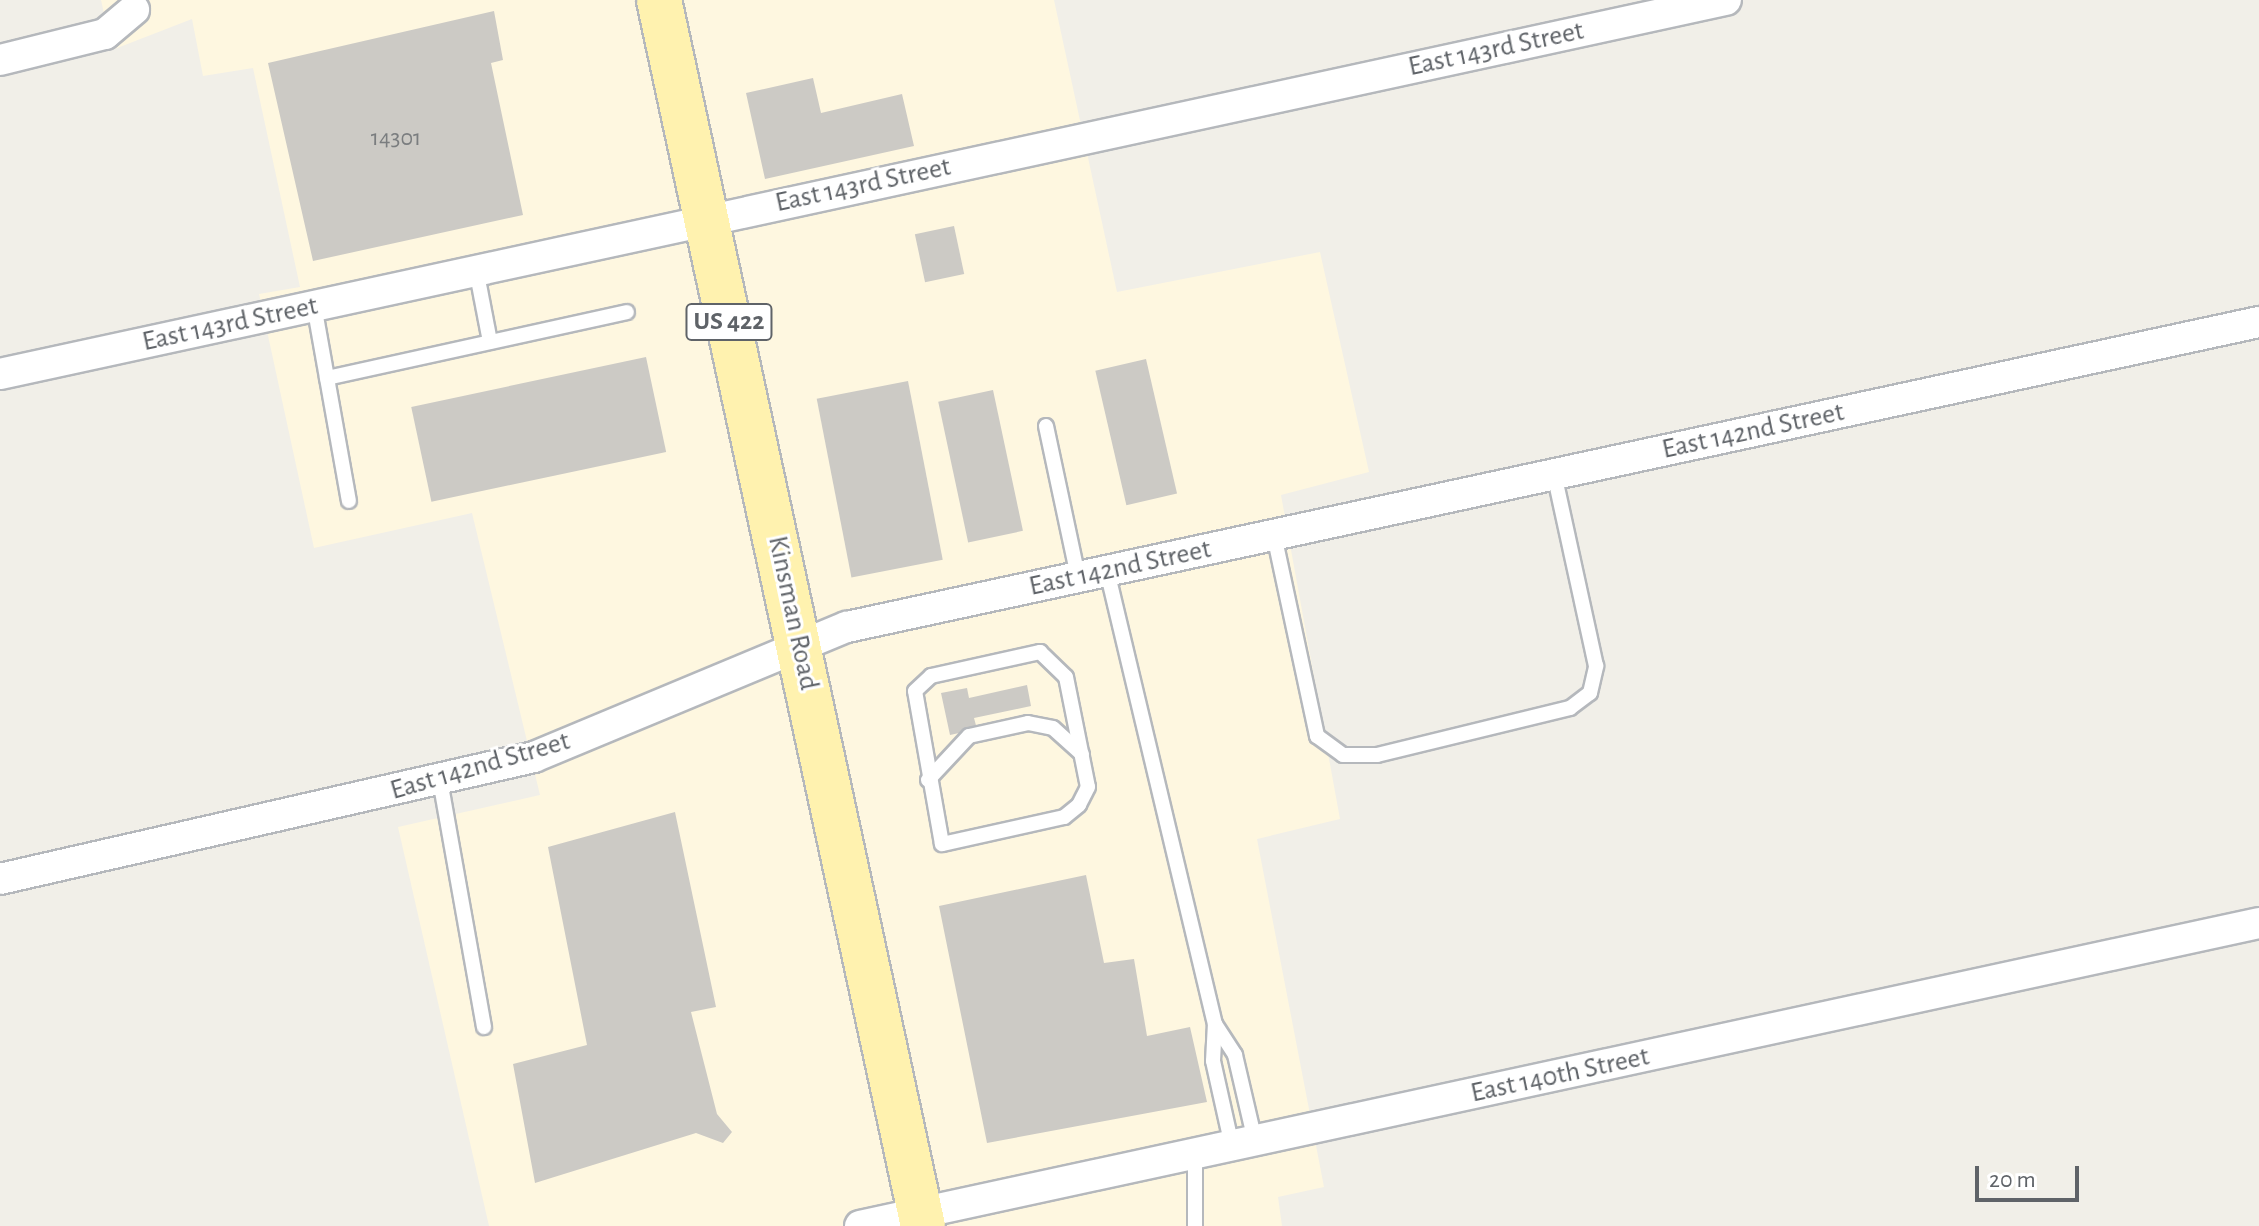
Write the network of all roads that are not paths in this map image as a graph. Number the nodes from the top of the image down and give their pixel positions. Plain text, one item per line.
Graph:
1 (659, 0) edge
2 (1726, 0) edge
3 (134, 10) dead end
4 (0, 60) edge
5 (706, 218) junction
6 (476, 269) junction
7 (314, 305) junction
8 (627, 312) dead end
9 (2259, 322) edge
10 (490, 342) junction
11 (0, 374) edge
12 (327, 378) junction
13 (1046, 426) dead end
14 (1554, 474) junction
15 (349, 501) dead end
16 (1274, 535) junction
17 (1092, 574) junction
18 (799, 645) junction
19 (1082, 754) junction
20 (440, 780) junction
21 (928, 780) junction
22 (0, 879) edge
23 (2259, 923) edge
24 (1215, 1024) junction
25 (484, 1027) dead end
26 (1244, 1143) junction
27 (1195, 1154) junction
28 (923, 1219) edge
29 (860, 1226) edge
30 (1195, 1226) edge

1 - 5 main road, Kinsman Road / US 422
2 - 5 street, East 143rd Street
3 - 4 street
5 - 6 street, East 143rd Street
5 - 18 main road, Kinsman Road / US 422
6 - 7 street, East 143rd Street
6 - 10 lane
7 - 11 street, East 143rd Street
7 - 12 lane
8 - 10 lane
9 - 14 street, East 142nd Street
10 - 12 lane
12 - 15 lane
13 - 17 lane
14 - 16 street, East 142nd Street
14 - 16 lane
16 - 17 street, East 142nd Street
17 - 18 street, East 142nd Street
17 - 24 lane
18 - 20 street, East 142nd Street
18 - 28 main road, Kinsman Road / US 422
19 - 21 lane
19 - 21 lane
19 - 21 lane
20 - 22 street, East 142nd Street
20 - 25 lane
23 - 26 street, East 140th Street
24 - 26 lane
24 - 26 lane
26 - 27 street, East 140th Street
27 - 28 street, East 140th Street
27 - 30 lane
28 - 29 street, East 140th Street

